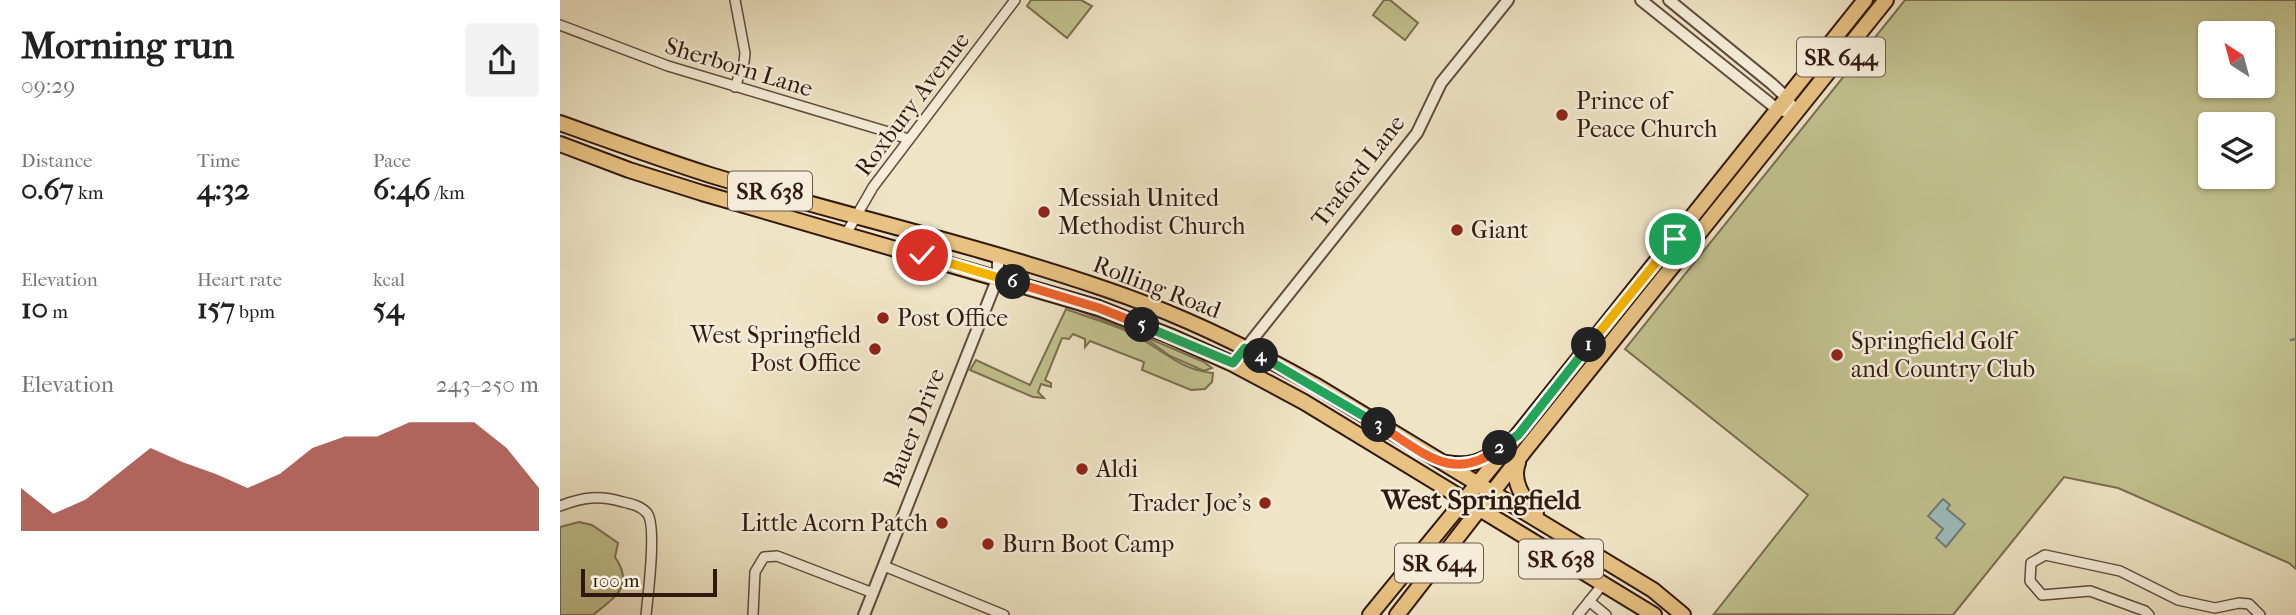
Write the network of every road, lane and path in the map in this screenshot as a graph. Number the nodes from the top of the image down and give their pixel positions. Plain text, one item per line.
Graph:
1 (735, 0) edge
2 (1015, 0) edge
3 (1508, 0) edge
4 (1641, 0) edge
5 (1669, 0) edge
6 (1865, 0) edge
7 (1886, 0) edge
8 (560, 25) edge
9 (735, 87) junction
10 (1782, 104) junction
11 (1796, 114) junction
12 (560, 123) edge
13 (908, 139) junction
14 (560, 144) edge
15 (856, 216) junction
16 (846, 234) junction
17 (998, 256) junction
18 (998, 277) junction
19 (1245, 348) junction
20 (1233, 363) junction
21 (1518, 435) junction
22 (1526, 449) junction
23 (1439, 462) junction
24 (1477, 484) junction
25 (1493, 492) junction
26 (1465, 500) junction
27 (560, 506) edge
28 (1480, 510) junction
29 (1545, 525) junction
30 (884, 566) junction
31 (1603, 584) junction
32 (873, 593) junction
33 (1589, 601) junction
34 (2260, 614) edge
35 (646, 615) edge
36 (752, 615) edge
37 (864, 615) edge
38 (1004, 615) edge
39 (1370, 615) edge
40 (1397, 615) edge
41 (1578, 615) edge
42 (1606, 615) edge
43 (1654, 615) edge
44 (1683, 615) edge
45 (2149, 615) edge

1 - 9 street
2 - 13 street, Roxbury Avenue
3 - 19 street, Traford Lane
4 - 10 street
5 - 10 street
6 - 10 main road, SR 644
7 - 11 main road, SR 644
8 - 9 street, Sherborn Lane
9 - 13 street, Sherborn Lane
10 - 11 street
10 - 21 main road, SR 644
11 - 22 main road, SR 644
12 - 15 main road, Rolling Road / SR 638
13 - 15 street, Roxbury Avenue
14 - 16 main road, Rolling Road / SR 638
15 - 16 street, Roxbury Avenue
15 - 17 main road, Rolling Road / SR 638
16 - 18 main road, Rolling Road / SR 638
17 - 18 street, Bauer Drive
17 - 19 main road, Rolling Road / SR 638
18 - 20 main road, Rolling Road / SR 638
18 - 30 street, Bauer Drive
19 - 20 street, Traford Lane
19 - 23 main road, Rolling Road / SR 638
20 - 26 main road, Rolling Road / SR 638
21 - 23 main road
21 - 24 main road, SR 644
22 - 25 main road, SR 644
22 - 29 main road
23 - 24 main road, Rolling Road / SR 638
24 - 25 main road, Rolling Road / SR 638
24 - 26 main road, SR 644
25 - 28 main road, SR 644
25 - 29 main road, Rolling Road / SR 638
26 - 28 main road, Rolling Road / SR 638
26 - 39 main road, SR 644
27 - 35 street
28 - 31 main road, Rolling Road / SR 638
28 - 40 main road, SR 644
29 - 44 main road, Rolling Road / SR 638
30 - 32 street, Bauer Drive
30 - 38 street
31 - 33 street
31 - 43 main road, Rolling Road / SR 638
32 - 36 street
32 - 37 street, Bauer Drive
33 - 41 street
33 - 42 street
34 - 45 street

